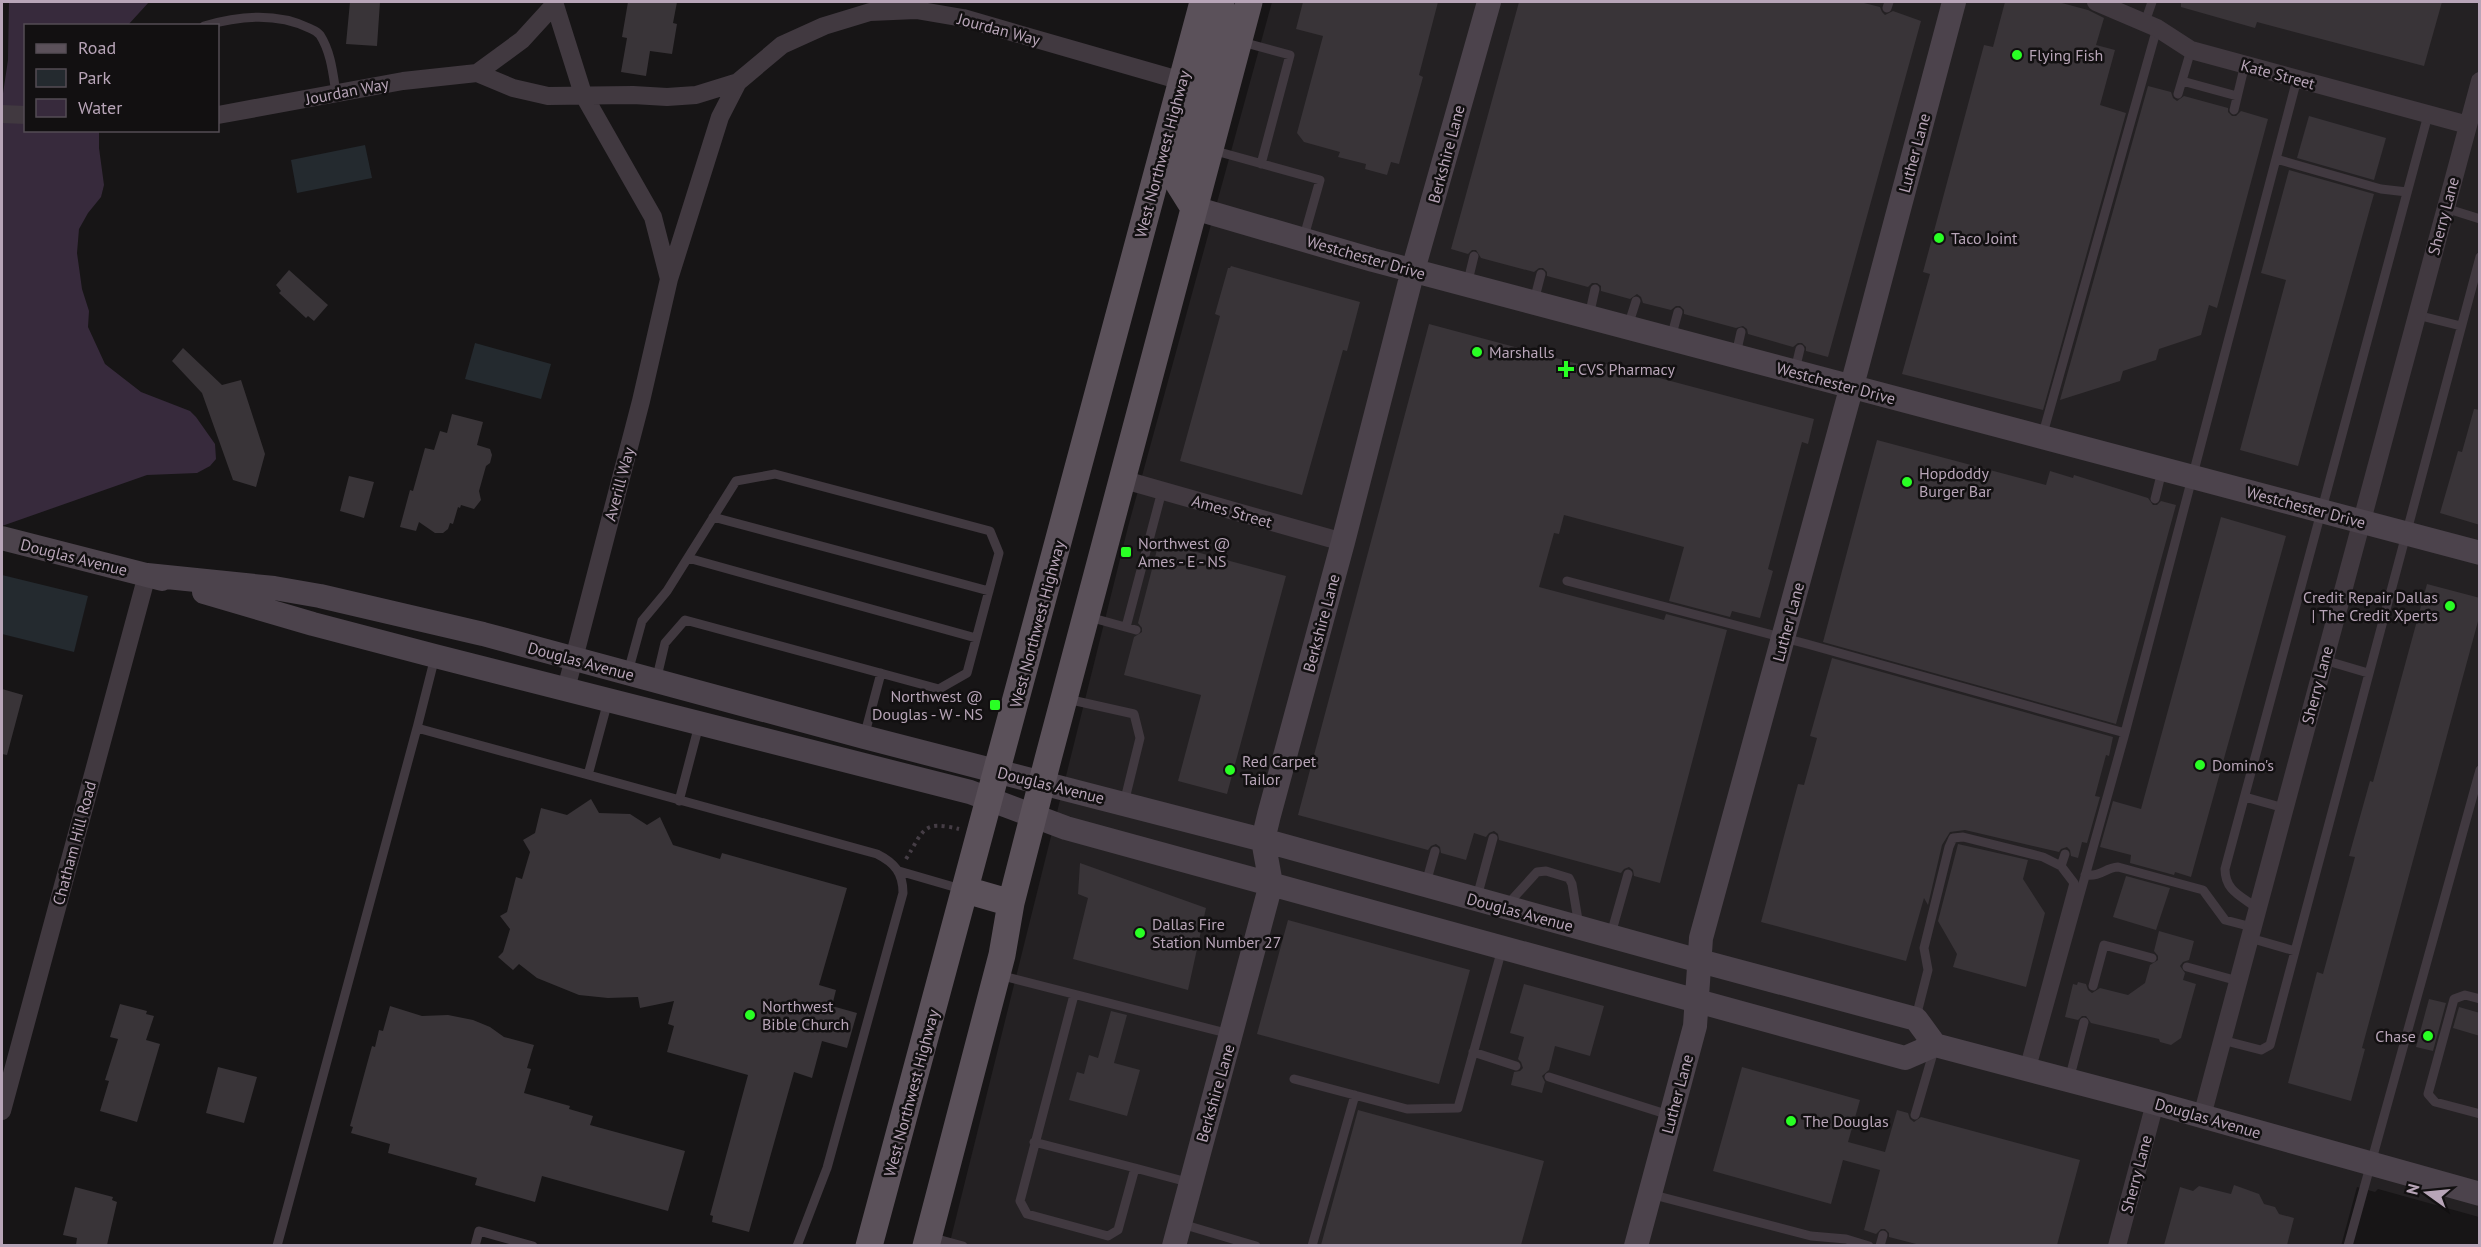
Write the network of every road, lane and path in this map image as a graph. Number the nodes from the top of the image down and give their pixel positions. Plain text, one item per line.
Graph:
1 (1203, 2) edge
2 (1220, 2) edge
3 (1249, 2) edge
4 (1489, 2) edge
5 (2096, 2) edge
6 (2152, 2) edge
7 (554, 3) edge
8 (1948, 3) edge
9 (210, 24) edge
10 (2151, 25) junction
11 (1239, 42) junction
12 (2191, 50) junction
13 (2245, 64) junction
14 (477, 73) junction
15 (2297, 79) junction
16 (1182, 81) junction
17 (2182, 81) junction
18 (2480, 81) edge
19 (738, 82) junction
20 (336, 93) junction
21 (583, 94) junction
22 (2178, 94) dead end
23 (2237, 96) junction
24 (2234, 110) dead end
25 (2, 114) edge
26 (24, 115) edge
27 (219, 115) edge
28 (2428, 115) junction
29 (2468, 125) junction
30 (1210, 150) junction
31 (2276, 159) junction
32 (1261, 164) junction
33 (2408, 192) junction
34 (1194, 208) junction
35 (2445, 208) junction
36 (2480, 219) edge
37 (1303, 240) junction
38 (1474, 256) dead end
39 (2480, 257) edge
40 (1413, 270) junction
41 (1541, 274) dead end
42 (669, 279) junction
43 (1467, 285) junction
44 (1595, 289) dead end
45 (1636, 301) dead end
46 (1534, 302) junction
47 (1678, 312) dead end
48 (2417, 315) junction
49 (1589, 316) junction
50 (2461, 326) junction
51 (1628, 327) junction
52 (1741, 332) dead end
53 (1671, 338) junction
54 (1735, 356) junction
55 (1851, 386) junction
56 (2042, 437) junction
57 (2163, 469) junction
58 (2192, 476) junction
59 (1121, 479) junction
60 (1162, 491) junction
61 (2155, 499) dead end
62 (2322, 511) junction
63 (713, 517) junction
64 (2361, 522) junction
65 (2405, 533) junction
66 (2, 538) edge
67 (1343, 542) junction
68 (2480, 553) edge
69 (688, 558) junction
70 (147, 575) junction
71 (1567, 580) dead end
72 (988, 591) junction
73 (383, 611) junction
74 (1086, 616) junction
75 (1784, 637) junction
76 (976, 638) junction
77 (376, 640) junction
78 (435, 656) junction
79 (573, 660) junction
80 (2324, 660) junction
81 (628, 673) junction
82 (881, 673) junction
83 (2368, 673) junction
84 (656, 681) junction
85 (566, 689) junction
86 (1065, 698) junction
87 (608, 700) junction
88 (700, 724) junction
89 (417, 728) junction
90 (2125, 733) junction
91 (864, 737) junction
92 (2480, 770) edge
93 (998, 771) junction
94 (588, 775) junction
95 (1043, 781) junction
96 (2245, 797) junction
97 (990, 799) junction
98 (679, 801) junction
99 (1124, 803) junction
100 (2284, 808) junction
101 (1034, 815) junction
102 (1966, 826) dead end
103 (962, 830) dead end
104 (1963, 837) junction
105 (1493, 838) dead end
106 (1263, 840) junction
107 (1435, 851) dead end
108 (2065, 854) dead end
109 (2061, 866) junction
110 (899, 871) junction
111 (1628, 874) dead end
112 (2085, 875) junction
113 (1271, 884) junction
114 (1425, 886) junction
115 (966, 890) junction
116 (1476, 900) junction
117 (1011, 903) junction
118 (1505, 908) junction
119 (2257, 908) junction
120 (1415, 924) junction
121 (1579, 928) junction
122 (2251, 932) junction
123 (1610, 936) junction
124 (1466, 938) junction
125 (1502, 949) junction
126 (2295, 951) junction
127 (2152, 958) dead end
128 (1700, 961) junction
129 (2187, 967) dead end
130 (997, 974) junction
131 (2238, 981) junction
132 (2093, 986) dead end
133 (1074, 995) junction
134 (2480, 999) edge
135 (1697, 1002) junction
136 (1916, 1018) junction
137 (2084, 1022) dead end
138 (1232, 1035) junction
139 (2222, 1040) junction
140 (1935, 1045) junction
141 (1473, 1052) junction
142 (1516, 1066) dead end
143 (2027, 1069) junction
144 (1549, 1077) dead end
145 (1294, 1079) dead end
146 (2068, 1080) junction
147 (1355, 1095) junction
148 (2155, 1103) junction
149 (2, 1111) edge
150 (2480, 1114) edge
151 (1915, 1115) dead end
152 (1672, 1116) junction
153 (2202, 1116) junction
154 (1034, 1142) junction
155 (2370, 1163) junction
156 (1135, 1168) junction
157 (1191, 1183) junction
158 (1650, 1194) junction
159 (2480, 1194) edge
160 (1177, 1235) edge
161 (927, 1241) edge
162 (277, 1245) edge
163 (474, 1245) edge
164 (533, 1245) edge
165 (797, 1245) edge
166 (869, 1245) edge
167 (963, 1245) edge
168 (1256, 1245) edge
169 (1312, 1245) edge
170 (1636, 1245) edge
171 (1869, 1245) edge
172 (2116, 1245) edge
173 (2348, 1245) edge

1 - 16 main road, West Northwest Highway
2 - 34 main road
3 - 11 main road
4 - 40 street, Berkshire Lane
5 - 10 street, Kate Street
6 - 10 lane
7 - 14 street
7 - 21 street, Averill Way
8 - 55 street, Luther Lane
9 - 20 lane
10 - 12 street, Kate Street
10 - 56 lane
11 - 30 main road
11 - 32 lane
12 - 13 street, Kate Street
12 - 17 lane
13 - 15 street, Kate Street
13 - 23 lane
14 - 20 street, Jourdan Way
14 - 21 street, Jourdan Way
15 - 28 street, Kate Street
15 - 31 lane
16 - 19 street, Jourdan Way
16 - 93 main road, West Northwest Highway
17 - 22 lane
17 - 23 lane
18 - 29 street, Sherry Lane
19 - 21 street, Jourdan Way
19 - 42 street, Averill Way
20 - 27 street, Jourdan Way
21 - 42 street, Averill Way
23 - 24 lane
25 - 26 street
28 - 29 street, Kate Street
28 - 33 lane
29 - 35 street, Sherry Lane
30 - 32 lane
30 - 34 main road
31 - 33 lane
31 - 58 lane
32 - 37 lane
33 - 62 lane
34 - 37 street, Westchester Drive
34 - 59 main road
35 - 36 lane
35 - 48 street, Sherry Lane
37 - 40 street, Westchester Drive
38 - 43 lane
39 - 50 lane
40 - 43 street, Westchester Drive
40 - 67 street, Berkshire Lane
41 - 46 lane
42 - 79 street, Averill Way
43 - 46 street, Westchester Drive
44 - 49 lane
45 - 51 lane
46 - 49 street, Westchester Drive
47 - 53 lane
48 - 50 lane
48 - 64 street, Sherry Lane
49 - 51 street, Westchester Drive
50 - 65 lane
51 - 53 street, Westchester Drive
52 - 54 lane
53 - 54 street, Westchester Drive
54 - 55 street, Westchester Drive
55 - 56 street, Westchester Drive
55 - 75 street, Luther Lane
56 - 57 street, Westchester Drive
57 - 58 street, Westchester Drive
57 - 61 lane
58 - 62 street, Westchester Drive
58 - 90 lane
59 - 60 street, Ames Street
59 - 74 main road
60 - 67 street, Ames Street
60 - 74 lane
62 - 64 street, Westchester Drive
62 - 96 lane
63 - 69 lane
63 - 72 lane
63 - 72 lane
64 - 65 street, Westchester Drive
64 - 80 street, Sherry Lane
65 - 68 street, Westchester Drive
65 - 83 lane
66 - 70 street, Douglas Avenue
67 - 106 street, Berkshire Lane
69 - 76 lane
69 - 81 lane
70 - 73 street, Douglas Avenue
70 - 77 street, Douglas Avenue
70 - 149 street, Chatham Hill Road
71 - 75 lane
72 - 76 lane
73 - 77 street
73 - 79 street, Douglas Avenue
74 - 86 main road
75 - 90 lane
75 - 128 street, Luther Lane
76 - 82 lane
77 - 78 street, Douglas Avenue
78 - 85 street, Douglas Avenue
78 - 89 lane
79 - 81 street, Douglas Avenue
79 - 85 street, Averill Way
80 - 83 lane
80 - 100 street, Sherry Lane
81 - 84 street, Douglas Avenue
82 - 84 lane
82 - 91 lane
83 - 126 lane
84 - 91 street, Douglas Avenue
85 - 87 street, Douglas Avenue
86 - 95 main road
86 - 99 lane
87 - 88 street, Douglas Avenue
87 - 94 lane
88 - 97 street, Douglas Avenue
88 - 98 lane
89 - 94 lane
89 - 162 lane
90 - 112 lane
91 - 93 street, Douglas Avenue
92 - 155 lane
93 - 95 street, Douglas Avenue
93 - 97 main road, West Northwest Highway
94 - 98 lane
95 - 99 street, Douglas Avenue
95 - 101 main road
96 - 100 lane
96 - 119 lane
97 - 101 street, Douglas Avenue
97 - 115 main road, West Northwest Highway
98 - 110 lane
99 - 106 street, Douglas Avenue
100 - 119 street, Sherry Lane
101 - 113 street, Douglas Avenue
101 - 117 main road
102 - 104 lane
103 - 110 path
104 - 109 lane
104 - 136 lane
105 - 116 lane
106 - 113 street, Berkshire Lane
106 - 114 street, Douglas Avenue
107 - 114 lane
108 - 109 lane
109 - 143 lane
110 - 115 lane
110 - 165 lane
111 - 123 lane
112 - 122 lane
112 - 143 lane
113 - 120 street, Douglas Avenue
113 - 138 street, Berkshire Lane
114 - 116 street, Douglas Avenue
114 - 120 street
115 - 117 main road
115 - 166 main road, West Northwest Highway
116 - 118 street, Douglas Avenue
116 - 124 street
117 - 130 main road
118 - 121 street, Douglas Avenue
118 - 121 lane
119 - 122 street, Sherry Lane
120 - 124 street, Douglas Avenue
121 - 123 street, Douglas Avenue
122 - 126 lane
122 - 131 street, Sherry Lane
123 - 128 street, Douglas Avenue
124 - 125 street, Douglas Avenue
125 - 135 street, Douglas Avenue
125 - 141 lane
126 - 139 lane
127 - 132 lane
128 - 135 street, Luther Lane
128 - 136 street, Douglas Avenue
129 - 131 lane
130 - 133 lane
130 - 161 main road
131 - 139 street, Sherry Lane
133 - 138 lane
133 - 154 lane
134 - 150 lane
135 - 140 street, Douglas Avenue
135 - 152 street, Luther Lane
136 - 140 street
137 - 146 lane
138 - 157 street, Berkshire Lane
139 - 153 street, Sherry Lane
140 - 143 street, Douglas Avenue
140 - 151 lane
141 - 142 lane
141 - 147 lane
143 - 146 street, Douglas Avenue
144 - 152 lane
145 - 147 lane
146 - 148 street, Douglas Avenue
147 - 169 lane
148 - 153 street, Douglas Avenue
148 - 172 street, Sherry Lane
152 - 158 street, Luther Lane
153 - 155 street, Douglas Avenue
154 - 156 lane
154 - 156 lane
155 - 159 street, Douglas Avenue
155 - 173 lane
156 - 157 lane
157 - 160 street, Berkshire Lane
158 - 170 street, Luther Lane
158 - 171 lane
160 - 168 lane
161 - 167 lane
163 - 164 lane

